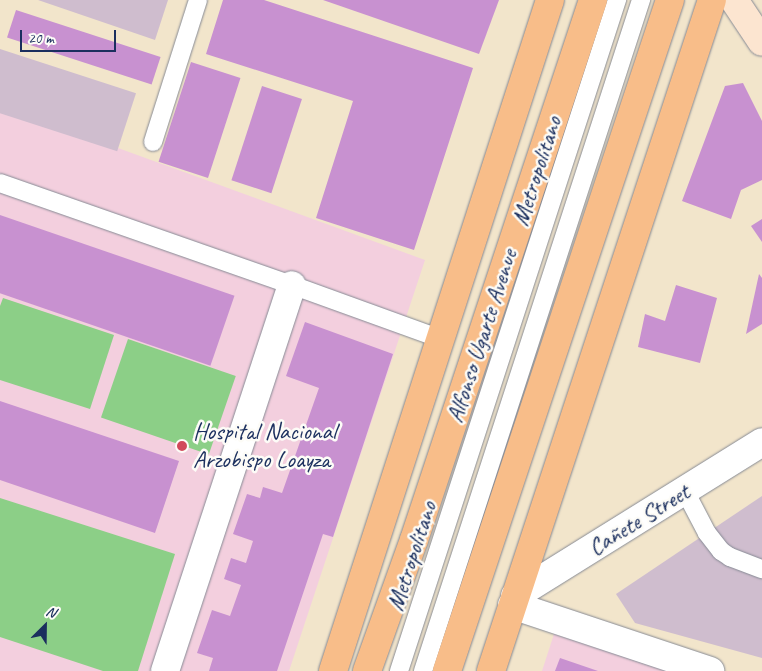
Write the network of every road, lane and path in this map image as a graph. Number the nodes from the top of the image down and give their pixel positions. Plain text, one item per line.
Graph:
1 (198, 0) edge
2 (550, 0) edge
3 (594, 0) edge
4 (618, 0) edge
5 (641, 0) edge
6 (670, 0) edge
7 (712, 0) edge
8 (734, 0) edge
9 (762, 42) edge
10 (153, 142) dead end
11 (0, 183) edge
12 (292, 285) junction
13 (441, 339) junction
14 (762, 442) edge
15 (686, 491) junction
16 (762, 568) edge
17 (513, 601) junction
18 (164, 671) edge
19 (333, 671) edge
20 (367, 671) edge
21 (399, 671) edge
22 (423, 671) edge
23 (447, 671) edge
24 (491, 671) edge
25 (710, 671) edge

1 - 10 lane
2 - 13 main road, Alfonso Ugarte Avenue
3 - 20 main road, Alfonso Ugarte Avenue
4 - 21 lane, Metropolitano
5 - 22 lane, Metropolitano
6 - 23 main road
7 - 17 main road
8 - 9 street
11 - 12 lane
12 - 13 lane
12 - 18 street
13 - 19 main road, Alfonso Ugarte Avenue
14 - 15 street, Cañete Street
15 - 16 lane
15 - 17 street, Cañete Street
17 - 24 main road
17 - 25 street

